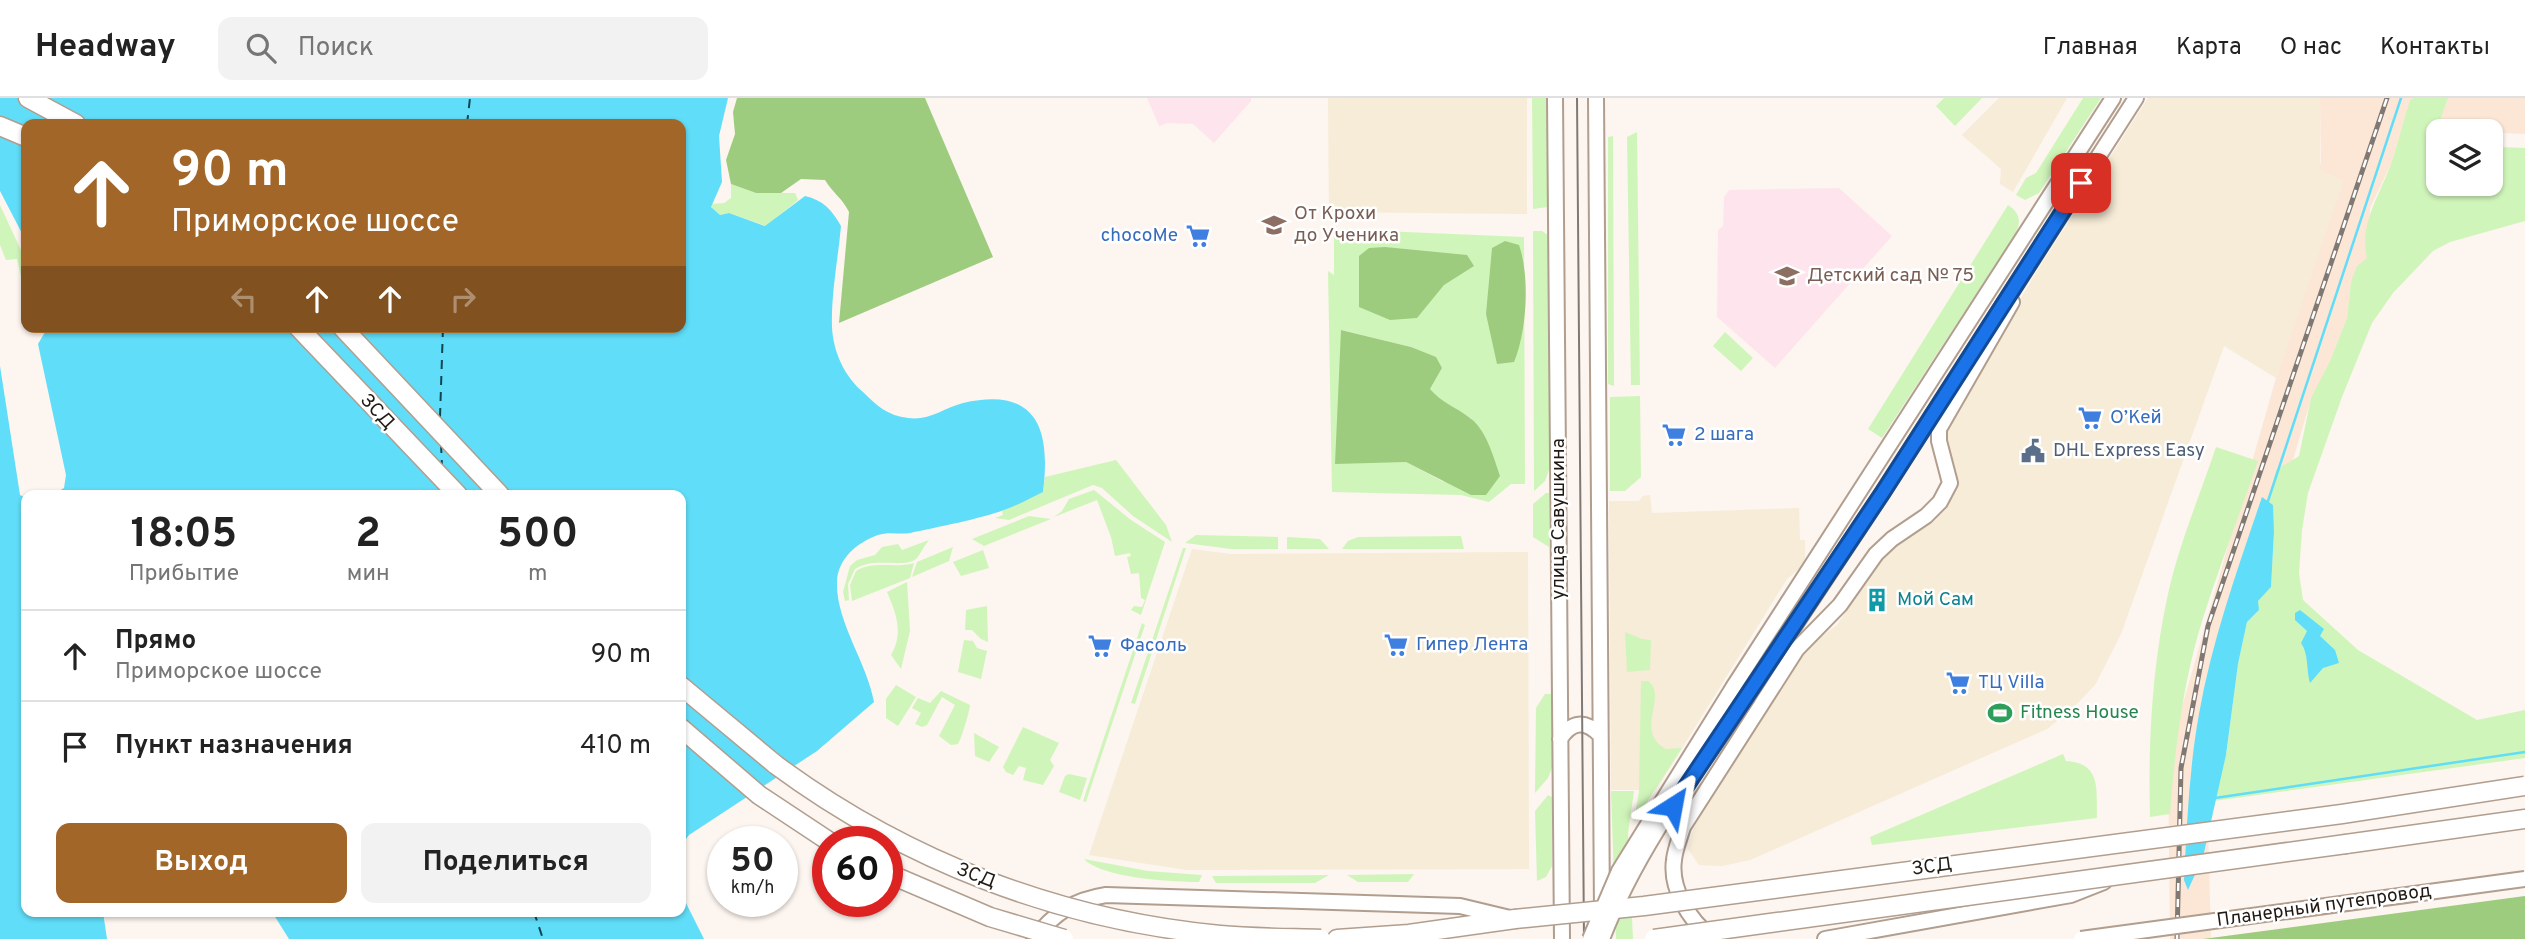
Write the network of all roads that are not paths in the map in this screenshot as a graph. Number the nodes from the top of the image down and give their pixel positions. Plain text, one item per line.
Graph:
1 (28, 98) edge
2 (1555, 98) edge
3 (1596, 98) edge
4 (2113, 98) edge
5 (2136, 98) edge
6 (67, 119) edge
7 (0, 126) edge
8 (21, 135) edge
9 (2029, 263) junction
10 (304, 333) edge
11 (348, 333) edge
12 (453, 490) edge
13 (495, 490) edge
14 (686, 690) edge
15 (686, 732) edge
16 (1600, 735) junction
17 (1560, 739) junction
18 (2525, 786) edge
19 (2525, 820) edge
20 (812, 830) edge
21 (2124, 874) junction
22 (2525, 879) edge
23 (903, 880) edge
24 (1515, 919) junction
25 (1561, 920) junction
26 (1034, 939) edge
27 (1064, 939) edge
28 (1321, 939) edge
29 (1337, 939) edge
30 (1555, 939) edge
31 (1562, 939) edge
32 (1590, 939) edge
33 (1602, 939) edge
34 (1654, 939) edge
35 (1717, 939) edge
36 (1825, 939) edge
37 (2081, 939) edge

1 - 6 highway
2 - 17 main road, улица Савушкина
3 - 16 main road, улица Савушкина
4 - 32 main road, bridge
5 - 9 main road
7 - 8 highway
9 - 33 main road, bridge
9 - 35 main road
10 - 12 highway, ЗСД
11 - 13 highway, ЗСД
14 - 28 highway, ЗСД, bridge
15 - 20 highway
16 - 17 main road
16 - 33 main road, улица Савушкина
17 - 25 main road, улица Савушкина
18 - 24 highway, ЗСД, bridge
19 - 21 highway, ЗСД, bridge
21 - 34 highway, ЗСД, bridge
21 - 36 main road, bridge
22 - 37 main road, Планерный путепровод, bridge
23 - 27 highway, ЗСД, bridge
24 - 26 main road, bridge
24 - 29 highway, ЗСД
25 - 30 main road
25 - 31 main road, улица Савушкина

